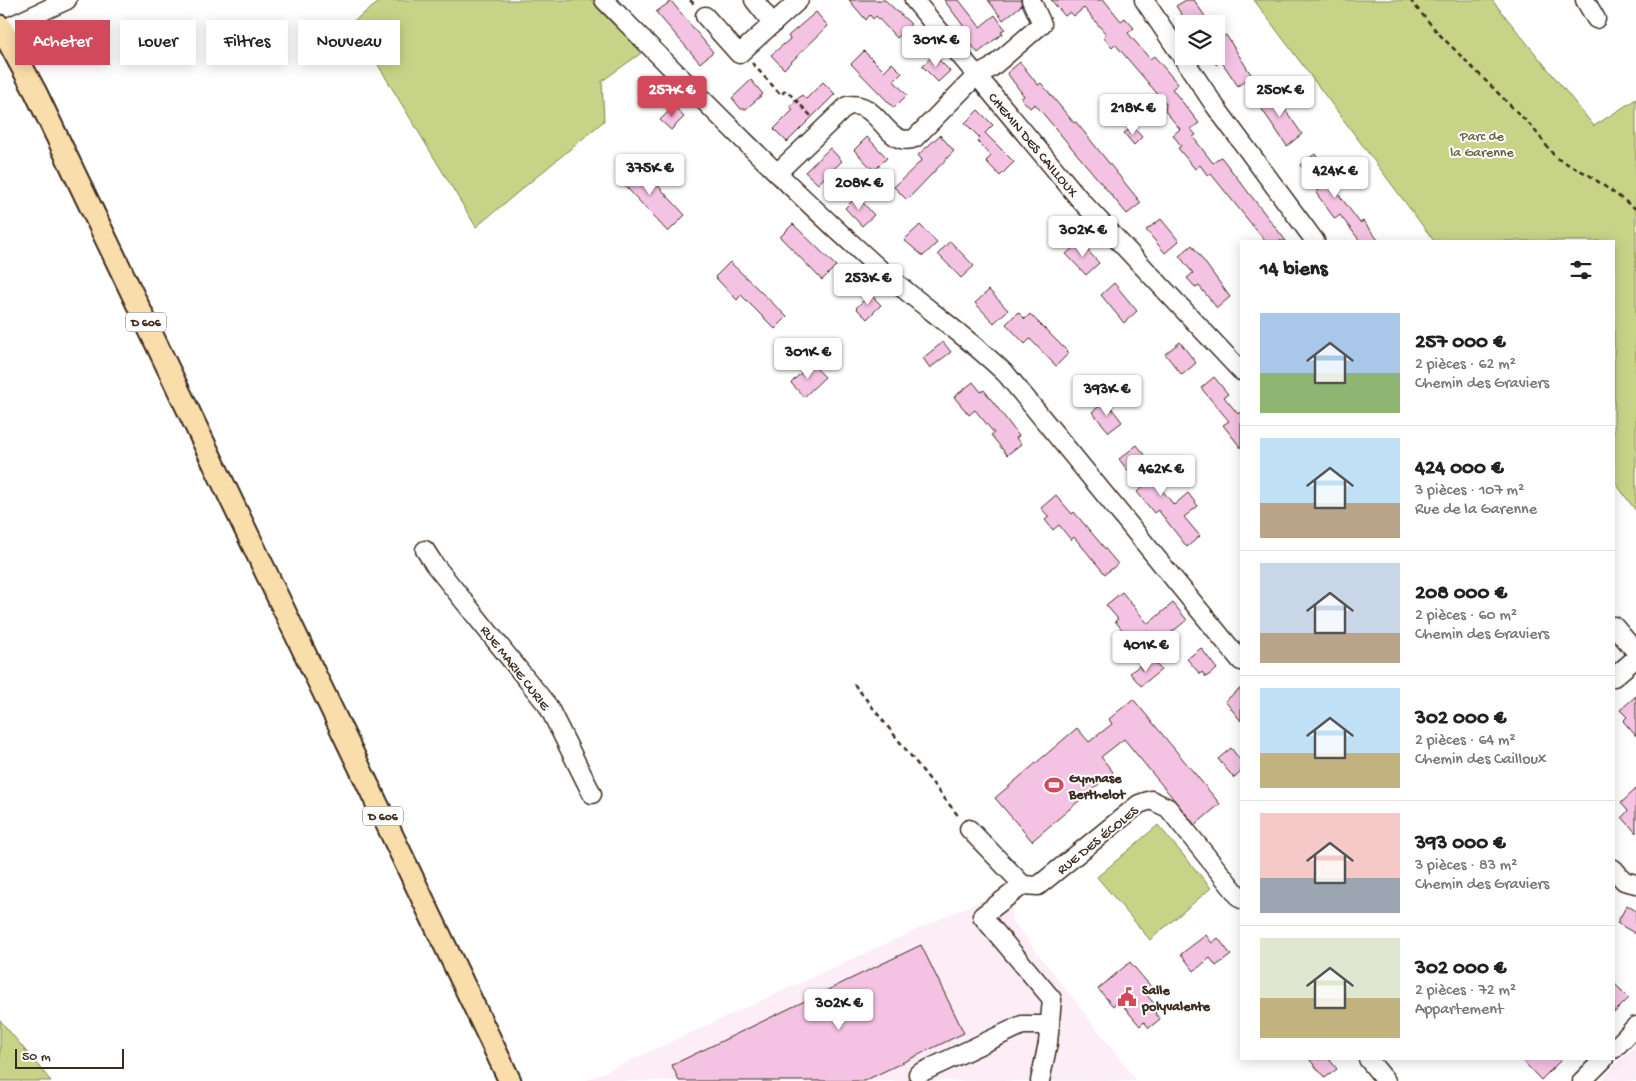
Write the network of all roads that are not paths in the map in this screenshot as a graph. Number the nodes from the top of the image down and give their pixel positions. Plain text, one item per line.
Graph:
1 (67, 0) edge
2 (604, 0) edge
3 (754, 0) edge
4 (799, 0) edge
5 (914, 0) edge
6 (1031, 0) edge
7 (1144, 0) edge
8 (1585, 0) edge
9 (705, 16) dead end
10 (1596, 19) dead end
11 (773, 24) junction
12 (1, 28) edge
13 (976, 76) junction
14 (777, 173) junction
15 (1314, 240) edge
16 (1240, 370) edge
17 (425, 550) dead end
18 (1615, 627) edge
19 (1636, 652) edge
20 (1636, 658) edge
21 (1240, 660) edge
22 (1615, 676) edge
23 (592, 794) dead end
24 (968, 829) road end
25 (1615, 870) edge
26 (1636, 884) edge
27 (1023, 885) junction
28 (1240, 899) edge
29 (1050, 1024) junction
30 (1636, 1026) edge
31 (1615, 1048) edge
32 (1369, 1060) edge
33 (1596, 1062) edge
34 (918, 1074) dead end
35 (510, 1081) edge
36 (1040, 1081) edge
37 (1386, 1081) edge
38 (1582, 1081) edge

1 - 12 street
2 - 14 street
3 - 11 street
4 - 11 street
5 - 13 street, CHEMIN DES CAILLOUX
6 - 13 street
7 - 15 street
8 - 10 street
9 - 11 street
12 - 35 main road, D 606
13 - 14 street
13 - 16 street, CHEMIN DES CAILLOUX
14 - 21 street
17 - 23 street, RUE MARIE CURIE
18 - 19 street
20 - 22 street
24 - 27 street
25 - 26 street
27 - 28 street, RUE DES ÉCOLES
27 - 29 street, RUE DES ÉCOLES
29 - 34 street
29 - 36 street
30 - 31 street
32 - 37 street
33 - 38 street

